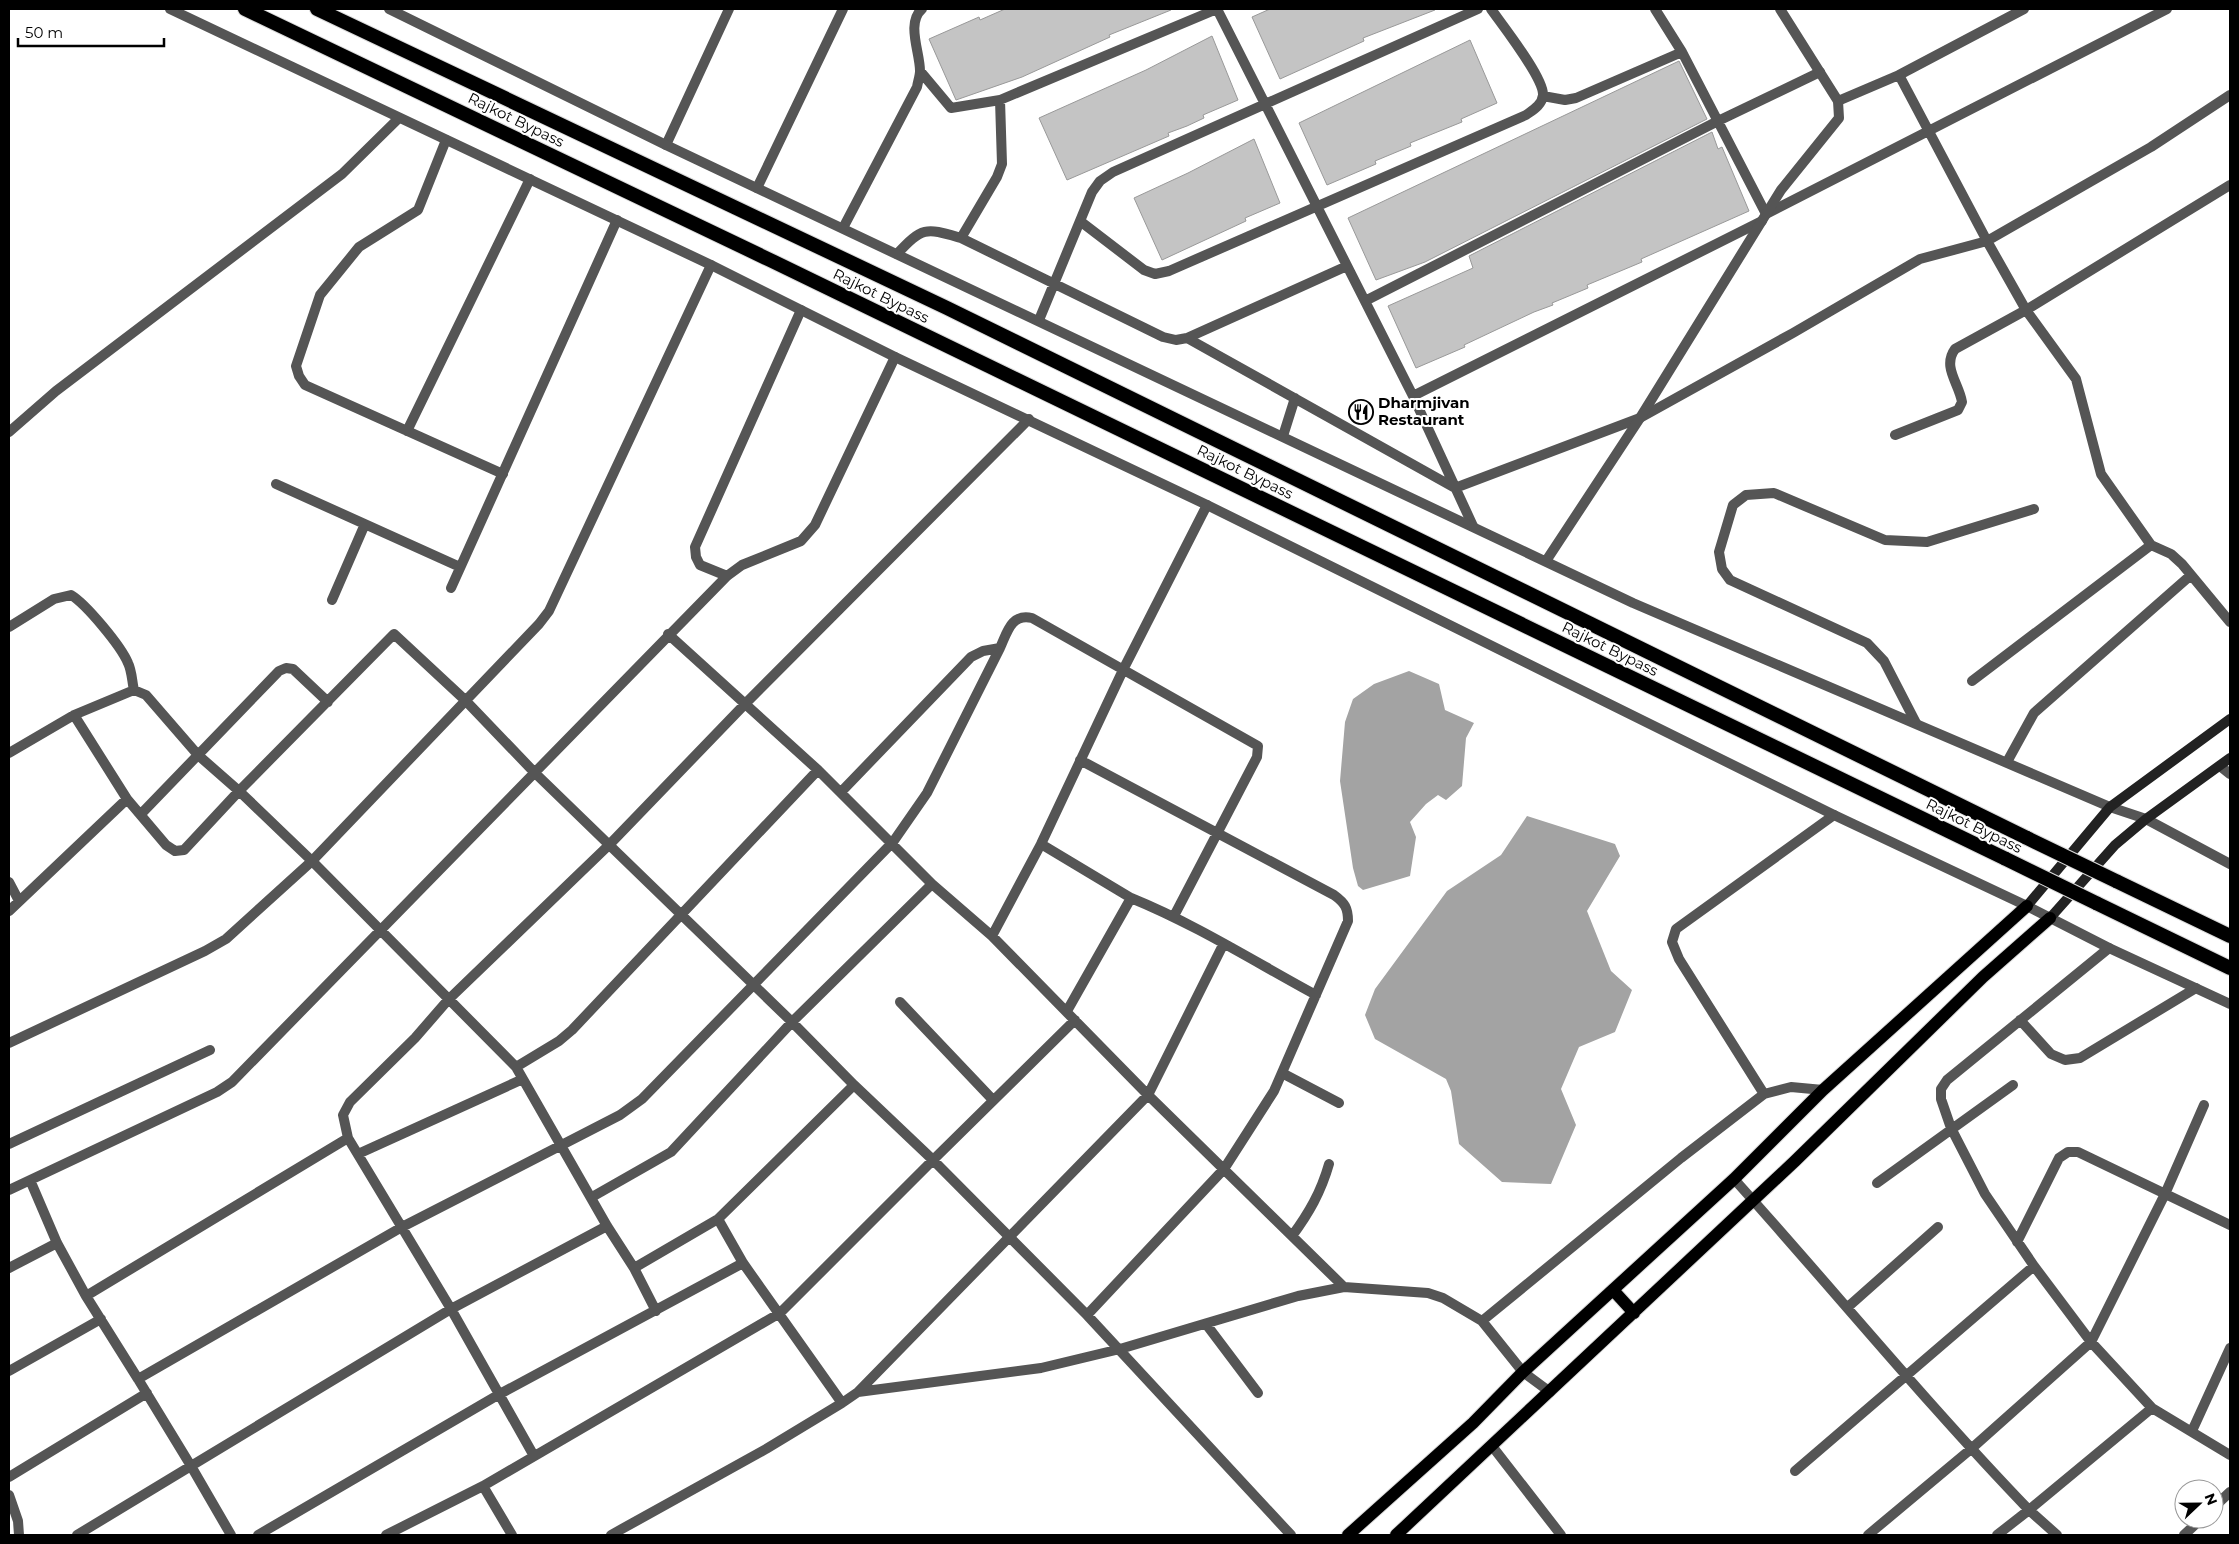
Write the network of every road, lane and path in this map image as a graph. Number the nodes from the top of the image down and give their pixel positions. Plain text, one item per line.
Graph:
1 (170, 9) edge
2 (245, 9) edge
3 (317, 9) edge
4 (389, 9) edge
5 (729, 9) edge
6 (843, 9) edge
7 (922, 9) edge
8 (1217, 9) edge
9 (1478, 9) edge
10 (1492, 9) edge
11 (1656, 9) edge
12 (1780, 9) edge
13 (2024, 9) edge
14 (2167, 9) edge
15 (400, 11) edge
16 (1682, 52) junction
17 (920, 72) junction
18 (1820, 72) junction
19 (1899, 75) junction
20 (2230, 95) edge
21 (1543, 96) junction
22 (1000, 100) junction
23 (1838, 101) junction
24 (1264, 102) junction
25 (399, 118) junction
26 (1718, 121) junction
27 (1927, 132) junction
28 (446, 140) junction
29 (666, 145) junction
30 (530, 179) junction
31 (2230, 184) edge
32 (757, 188) junction
33 (1318, 208) junction
34 (1764, 218) junction
35 (616, 220) junction
36 (1080, 221) junction
37 (843, 228) junction
38 (961, 238) junction
39 (1987, 241) junction
40 (897, 254) junction
41 (711, 265) junction
42 (1347, 266) junction
43 (1054, 284) junction
44 (1364, 301) junction
45 (800, 310) junction
46 (2026, 310) junction
47 (1039, 320) junction
48 (1187, 338) junction
49 (895, 357) junction
50 (1413, 396) junction
51 (1295, 398) junction
52 (1640, 418) junction
53 (1029, 419) junction
54 (408, 431) junction
55 (9, 432) edge
56 (1895, 435) dead end
57 (1283, 436) junction
58 (503, 474) junction
59 (276, 484) dead end
60 (1455, 488) junction
61 (1207, 505) junction
62 (2034, 509) dead end
63 (365, 524) junction
64 (1473, 526) junction
65 (2151, 545) junction
66 (1546, 561) junction
67 (460, 567) junction
68 (2191, 575) junction
69 (727, 576) junction
70 (451, 588) dead end
71 (332, 600) dead end
72 (2230, 622) edge
73 (9, 626) edge
74 (668, 634) junction
75 (1000, 648) junction
76 (1124, 668) junction
77 (1972, 681) dead end
78 (134, 690) junction
79 (465, 700) junction
80 (328, 702) junction
81 (745, 704) junction
82 (74, 715) junction
83 (2230, 719) edge
84 (1916, 723) junction
85 (9, 753) edge
86 (198, 755) junction
87 (2230, 758) edge
88 (1080, 760) junction
89 (2007, 762) junction
90 (2220, 766) junction
91 (818, 770) junction
92 (535, 773) junction
93 (2230, 774) edge
94 (239, 791) junction
95 (841, 792) junction
96 (126, 798) junction
97 (2110, 807) junction
98 (141, 814) junction
99 (1834, 815) junction
100 (2146, 819) junction
101 (1218, 834) junction
102 (893, 842) junction
103 (610, 844) junction
104 (1041, 844) junction
105 (312, 861) junction
106 (2230, 864) edge
107 (9, 882) edge
108 (932, 884) junction
109 (1131, 898) junction
110 (19, 901) junction
111 (2026, 906) junction
112 (9, 911) edge
113 (681, 914) junction
114 (1174, 916) junction
115 (2050, 918) junction
116 (380, 928) junction
117 (992, 936) junction
118 (2230, 936) edge
119 (1223, 945) junction
120 (2108, 948) junction
121 (2230, 968) edge
122 (753, 984) junction
123 (2196, 988) junction
124 (1316, 994) junction
125 (448, 1000) junction
126 (900, 1002) dead end
127 (2230, 1004) edge
128 (1067, 1011) junction
129 (1075, 1020) junction
130 (2020, 1020) junction
131 (792, 1022) junction
132 (9, 1043) edge
133 (210, 1050) dead end
134 (516, 1067) junction
135 (1282, 1073) junction
136 (523, 1079) junction
137 (854, 1085) junction
138 (2013, 1085) dead end
139 (1823, 1090) junction
140 (1148, 1094) junction
141 (1764, 1094) junction
142 (993, 1100) junction
143 (1339, 1104) dead end
144 (2204, 1104) dead end
145 (1951, 1128) junction
146 (348, 1138) junction
147 (9, 1144) edge
148 (562, 1145) junction
149 (358, 1154) junction
150 (934, 1160) junction
151 (1329, 1164) dead end
152 (1224, 1169) junction
153 (1734, 1179) junction
154 (30, 1180) junction
155 (1877, 1183) dead end
156 (9, 1190) edge
157 (2165, 1194) junction
158 (592, 1197) junction
159 (1754, 1200) junction
160 (718, 1220) junction
161 (2230, 1225) edge
162 (607, 1226) junction
163 (1938, 1226) dead end
164 (402, 1227) junction
165 (1292, 1236) junction
166 (1009, 1239) junction
167 (2017, 1242) junction
168 (56, 1243) junction
169 (742, 1263) junction
170 (2034, 1266) junction
171 (9, 1268) edge
172 (634, 1268) junction
173 (1344, 1287) junction
174 (1613, 1290) junction
175 (86, 1296) junction
176 (1848, 1306) junction
177 (451, 1309) junction
178 (656, 1311) junction
179 (780, 1313) junction
180 (1634, 1313) junction
181 (1088, 1315) junction
182 (101, 1319) junction
183 (1482, 1321) junction
184 (1206, 1324) junction
185 (2091, 1342) junction
186 (2230, 1348) edge
187 (1120, 1349) junction
188 (9, 1371) edge
189 (1523, 1372) junction
190 (1904, 1376) junction
191 (138, 1379) junction
192 (858, 1392) junction
193 (1550, 1392) junction
194 (147, 1393) junction
195 (1258, 1393) dead end
196 (498, 1395) junction
197 (842, 1403) junction
198 (2152, 1408) junction
199 (2192, 1431) junction
200 (1492, 1446) junction
201 (1970, 1449) junction
202 (2230, 1455) edge
203 (534, 1456) junction
204 (191, 1466) junction
205 (1795, 1471) dead end
206 (9, 1477) edge
207 (483, 1486) junction
208 (9, 1496) edge
209 (2029, 1510) junction
210 (19, 1535) edge
211 (77, 1535) edge
212 (231, 1535) edge
213 (258, 1535) edge
214 (386, 1535) edge
215 (512, 1535) edge
216 (611, 1535) edge
217 (1291, 1535) edge
218 (1348, 1535) edge
219 (1396, 1535) edge
220 (1562, 1535) edge
221 (1868, 1535) edge
222 (1997, 1535) edge
223 (2057, 1535) edge

1 - 25 street
2 - 121 highway, Rajkot Bypass, bridge
3 - 118 highway, Rajkot Bypass, bridge
4 - 15 street
5 - 29 street
6 - 32 street
7 - 17 street
8 - 22 street
8 - 24 street
9 - 24 street
10 - 21 street
11 - 16 street
12 - 18 street
13 - 19 street
14 - 27 street
15 - 29 street
16 - 21 street
16 - 26 street
17 - 22 street
17 - 37 street
18 - 23 street
18 - 26 street
19 - 23 street
19 - 27 street
20 - 39 street
21 - 33 street
22 - 38 street
23 - 34 street
24 - 33 street
24 - 36 street
25 - 28 street
25 - 55 street
26 - 34 street
26 - 44 street
27 - 34 street
27 - 39 street
28 - 30 street
28 - 54 street
29 - 32 street
30 - 35 street
30 - 54 street
31 - 46 street
32 - 37 street
33 - 36 street
33 - 42 street
34 - 50 street
34 - 52 street
35 - 41 street
35 - 58 street
36 - 43 street
37 - 40 street
38 - 40 street
38 - 43 street
39 - 46 street
39 - 52 street
40 - 47 street
41 - 45 street
41 - 79 street
42 - 44 street
42 - 48 street
43 - 47 street
43 - 48 street
44 - 50 street
45 - 49 street
45 - 69 street
46 - 56 street
46 - 65 street
47 - 57 street
48 - 51 street
49 - 53 street
49 - 69 street
50 - 60 street
51 - 57 street
51 - 60 street
52 - 60 street
52 - 66 street
53 - 61 street
53 - 81 street
54 - 58 street
57 - 64 street
58 - 67 street
59 - 63 street
60 - 64 street
61 - 76 street
61 - 99 street
62 - 84 street
63 - 67 street
63 - 71 street
64 - 66 street
65 - 68 street
65 - 77 street
66 - 84 street
67 - 70 street
68 - 72 street
68 - 89 street
69 - 74 street
73 - 78 street
74 - 81 street
74 - 92 street
75 - 76 street
75 - 95 street
75 - 102 street
76 - 88 street
76 - 101 street
78 - 82 street
78 - 86 street
79 - 80 street
79 - 92 street
79 - 105 street
80 - 86 street
80 - 94 street
81 - 91 street
81 - 103 street
82 - 85 street
82 - 96 street
83 - 97 main road
84 - 89 street
86 - 94 street
86 - 98 street
87 - 90 main road
88 - 101 street
88 - 104 street
89 - 97 street
90 - 93 street
90 - 100 main road
91 - 95 street
91 - 113 street
92 - 103 street
92 - 116 street
94 - 98 street
94 - 105 street
95 - 102 street
96 - 98 street
96 - 110 street
97 - 100 street
97 - 111 main road
99 - 111 street
99 - 141 street
100 - 106 street
100 - 115 main road
101 - 114 street
101 - 124 street
102 - 108 street
102 - 122 street
103 - 113 street
103 - 125 street
104 - 109 street
104 - 117 street
105 - 116 street
105 - 132 street
107 - 110 street
108 - 117 street
108 - 131 street
109 - 114 street
109 - 128 street
110 - 112 street
111 - 115 street
111 - 139 main road
113 - 122 street
113 - 134 street
114 - 119 street
115 - 120 street
115 - 159 main road
116 - 125 street
116 - 154 street
117 - 128 street
119 - 124 street
119 - 140 street
120 - 123 street
120 - 130 street
122 - 131 street
122 - 148 street
123 - 127 street
123 - 130 street
124 - 135 street
125 - 134 street
125 - 146 street
126 - 142 street
128 - 129 street
129 - 140 street
129 - 142 street
130 - 145 street
131 - 137 street
131 - 158 street
133 - 147 street
134 - 136 street
135 - 143 street
135 - 152 street
136 - 148 street
136 - 149 street
137 - 150 street
137 - 160 street
138 - 145 street
139 - 141 street
139 - 153 main road
140 - 152 street
140 - 166 street
141 - 183 street
142 - 150 street
144 - 157 street
145 - 155 street
145 - 167 street
146 - 149 street
146 - 175 street
148 - 158 street
148 - 164 street
149 - 164 street
150 - 166 street
150 - 179 street
151 - 165 street
152 - 165 street
152 - 181 street
153 - 159 street
153 - 174 main road
154 - 156 street
154 - 168 street
157 - 161 street
157 - 167 street
157 - 185 street
158 - 162 street
159 - 176 street
159 - 180 main road
160 - 169 street
160 - 172 street
162 - 172 street
162 - 177 street
163 - 176 street
164 - 177 street
164 - 191 street
165 - 173 street
166 - 181 street
166 - 192 street
167 - 170 street
168 - 171 street
168 - 175 street
169 - 178 street
169 - 179 street
170 - 185 street
170 - 190 street
172 - 178 street
173 - 183 street
173 - 184 street
174 - 180 main road
174 - 189 main road
175 - 182 street
176 - 190 street
177 - 196 street
177 - 204 street
178 - 196 street
179 - 197 street
179 - 203 street
180 - 193 main road
181 - 187 street
182 - 188 street
182 - 191 street
183 - 189 street
184 - 187 street
184 - 195 street
185 - 198 street
185 - 201 street
186 - 199 street
187 - 192 street
187 - 217 street
189 - 193 street
189 - 218 main road
190 - 201 street
190 - 205 street
191 - 194 street
192 - 197 street
193 - 200 main road
194 - 204 street
194 - 206 street
196 - 203 street
196 - 213 street
197 - 216 street
198 - 199 street
198 - 209 street
199 - 202 street
200 - 219 main road
200 - 220 street
201 - 209 street
201 - 221 street
203 - 207 street
204 - 211 street
204 - 212 street
207 - 214 street
207 - 215 street
208 - 210 street
209 - 222 street
209 - 223 street

